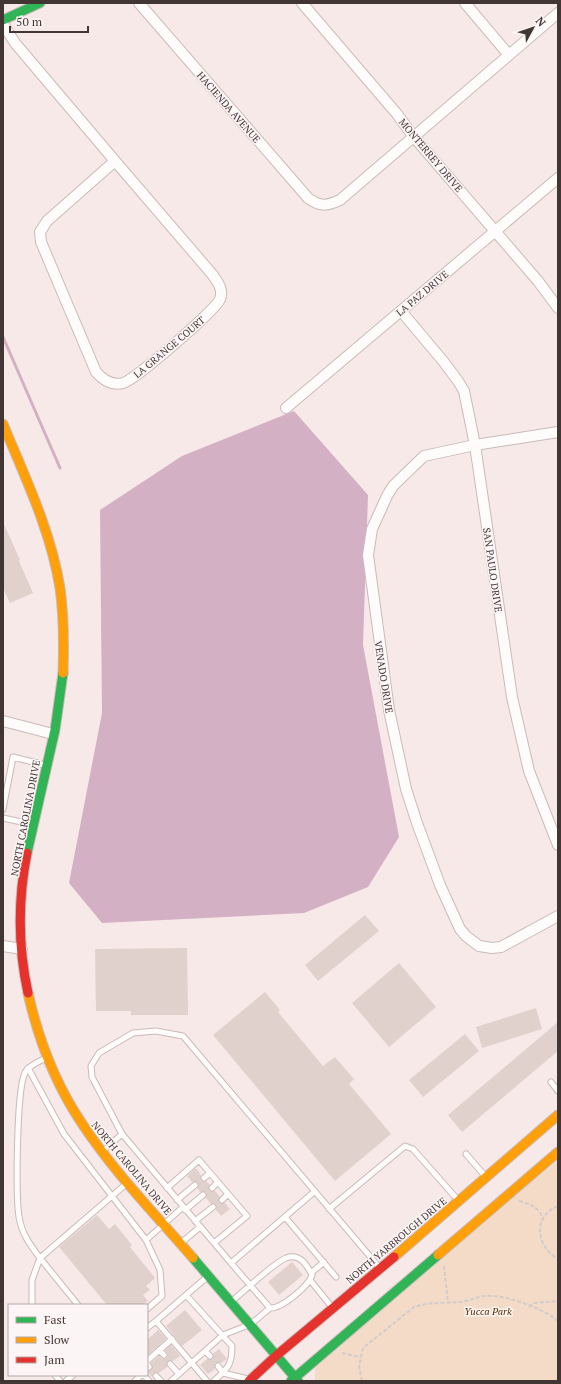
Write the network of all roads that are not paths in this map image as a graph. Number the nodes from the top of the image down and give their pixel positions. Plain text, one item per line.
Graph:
1 (40, 3) edge
2 (139, 3) edge
3 (302, 3) edge
4 (465, 3) edge
5 (558, 13) edge
6 (3, 20) edge
7 (3, 24) edge
8 (510, 55) junction
9 (413, 136) junction
10 (115, 162) junction
11 (558, 178) edge
12 (495, 231) junction
13 (558, 308) edge
14 (401, 311) junction
15 (286, 408) dead end
16 (3, 424) edge
17 (558, 432) edge
18 (475, 445) junction
19 (3, 721) edge
20 (53, 734) junction
21 (46, 765) junction
22 (3, 809) edge
23 (3, 818) edge
24 (34, 825) junction
25 (558, 846) edge
26 (558, 916) edge
27 (3, 946) edge
28 (22, 949) junction
29 (47, 1057) junction
30 (28, 1068) junction
31 (551, 1082) dead end
32 (558, 1091) edge
33 (558, 1115) edge
34 (122, 1134) junction
35 (102, 1152) junction
36 (558, 1152) edge
37 (466, 1154) dead end
38 (210, 1173) junction
39 (204, 1178) dead end
40 (486, 1178) junction
41 (129, 1182) junction
42 (218, 1182) junction
43 (195, 1185) dead end
44 (167, 1188) junction
45 (212, 1188) dead end
46 (314, 1192) junction
47 (228, 1194) junction
48 (203, 1195) dead end
49 (112, 1196) junction
50 (177, 1200) junction
51 (222, 1200) dead end
52 (459, 1201) junction
53 (213, 1207) dead end
54 (184, 1208) junction
55 (329, 1210) junction
56 (285, 1217) junction
57 (196, 1221) junction
58 (164, 1223) junction
59 (200, 1227) junction
60 (146, 1240) junction
61 (181, 1243) junction
62 (214, 1243) junction
63 (40, 1258) junction
64 (324, 1262) junction
65 (230, 1263) junction
66 (380, 1268) junction
67 (311, 1273) junction
68 (209, 1275) junction
69 (336, 1277) dead end
70 (310, 1280) junction
71 (250, 1285) junction
72 (186, 1295) junction
73 (231, 1302) junction
74 (33, 1304) edge
75 (77, 1304) edge
76 (148, 1308) edge
77 (270, 1308) junction
78 (333, 1308) junction
79 (156, 1321) junction
80 (251, 1324) junction
81 (148, 1327) edge
82 (223, 1335) junction
83 (172, 1340) junction
84 (205, 1351) junction
85 (155, 1352) junction
86 (164, 1355) dead end
87 (277, 1355) junction
88 (210, 1356) dead end
89 (191, 1362) junction
90 (148, 1364) edge
91 (170, 1364) dead end
92 (218, 1366) dead end
93 (223, 1373) junction
94 (179, 1374) junction
95 (156, 1376) dead end
96 (250, 1380) edge
97 (294, 1380) edge
98 (162, 1381) edge
99 (171, 1381) edge
100 (207, 1381) edge
101 (214, 1381) edge

1 - 6 main road
2 - 9 street, HACIENDA AVENUE
3 - 9 street, MONTERREY DRIVE
4 - 8 street
5 - 8 street
7 - 10 street, LA GRANGE COURT
8 - 9 street
9 - 12 street, MONTERREY DRIVE
10 - 10 street, LA GRANGE COURT
11 - 12 street, LA PAZ DRIVE
12 - 13 street, MONTERREY DRIVE
12 - 14 street, LA PAZ DRIVE
14 - 15 street, LA PAZ DRIVE
14 - 18 street, SAN PAULO DRIVE
16 - 20 main road, NORTH CAROLINA DRIVE
17 - 18 street, VENADO DRIVE
18 - 25 street, SAN PAULO DRIVE
18 - 26 street, VENADO DRIVE
19 - 20 street
20 - 21 main road, NORTH CAROLINA DRIVE
21 - 22 lane
21 - 24 main road, NORTH CAROLINA DRIVE
23 - 24 lane
24 - 28 main road, NORTH CAROLINA DRIVE
27 - 28 street
28 - 29 main road, NORTH CAROLINA DRIVE
29 - 30 lane
29 - 35 main road, NORTH CAROLINA DRIVE
30 - 49 lane
30 - 63 lane
31 - 32 lane
33 - 40 main road, NORTH YARBROUGH DRIVE
34 - 35 lane
34 - 44 lane
34 - 46 lane
35 - 41 main road, NORTH CAROLINA DRIVE
36 - 97 main road
37 - 40 lane
38 - 39 lane
38 - 42 lane
38 - 44 lane
40 - 52 main road, NORTH YARBROUGH DRIVE
41 - 49 lane
41 - 58 main road, NORTH CAROLINA DRIVE
42 - 45 lane
42 - 47 lane
43 - 50 lane
44 - 50 lane
46 - 55 lane
46 - 56 lane
47 - 51 lane
47 - 62 lane
48 - 54 lane
49 - 60 lane
49 - 63 lane
50 - 54 lane
52 - 55 lane
52 - 66 main road, NORTH YARBROUGH DRIVE
53 - 57 lane
54 - 57 lane
54 - 58 lane
55 - 66 lane
56 - 64 lane
56 - 65 lane
57 - 59 lane
58 - 60 lane
58 - 61 main road, NORTH CAROLINA DRIVE
59 - 61 lane
59 - 62 lane
60 - 76 lane
61 - 68 main road, NORTH CAROLINA DRIVE
62 - 65 lane
63 - 74 lane
63 - 75 lane
64 - 67 lane
64 - 69 lane
65 - 71 lane
66 - 78 main road, NORTH YARBROUGH DRIVE
67 - 70 lane
67 - 71 lane
68 - 72 lane
68 - 73 main road, NORTH CAROLINA DRIVE
70 - 77 lane
70 - 78 lane
71 - 73 lane
71 - 77 lane
72 - 79 lane
72 - 82 lane
73 - 80 main road, NORTH CAROLINA DRIVE
77 - 80 lane
78 - 87 main road, NORTH YARBROUGH DRIVE
79 - 81 lane
79 - 83 lane
80 - 82 lane
80 - 87 main road, NORTH CAROLINA DRIVE
82 - 84 lane
82 - 93 lane
83 - 85 lane
83 - 89 lane
84 - 88 lane
84 - 89 lane
85 - 86 lane
85 - 90 lane
87 - 96 main road, NORTH YARBROUGH DRIVE
87 - 97 main road, NORTH CAROLINA DRIVE
89 - 94 lane
89 - 100 lane
91 - 94 lane
92 - 93 lane
93 - 96 lane
93 - 101 lane
94 - 99 lane
95 - 98 lane

